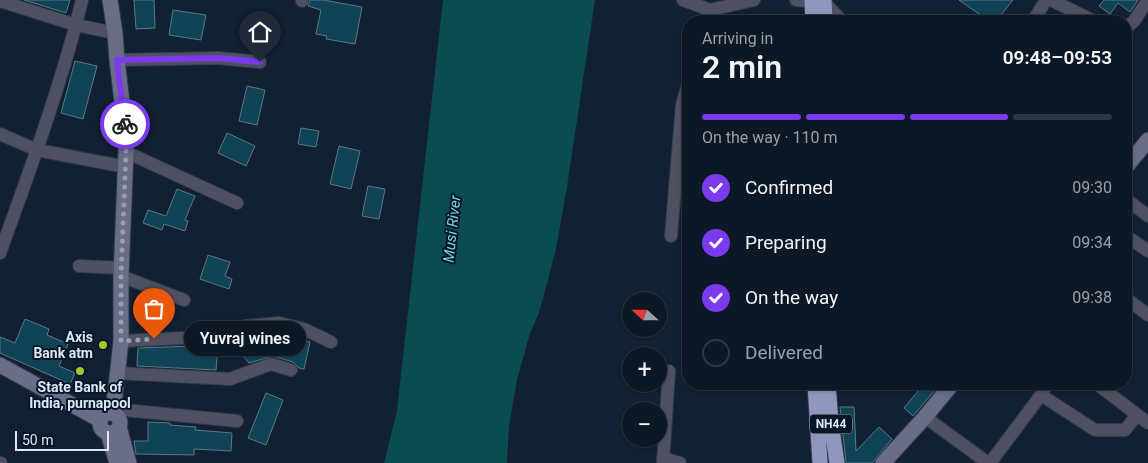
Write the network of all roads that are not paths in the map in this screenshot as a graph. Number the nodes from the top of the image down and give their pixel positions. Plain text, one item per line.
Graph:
1 (82, 0) edge
2 (110, 0) edge
3 (683, 0) edge
4 (754, 0) edge
5 (796, 0) edge
6 (1046, 0) edge
7 (1051, 0) edge
8 (1148, 0) edge
9 (0, 1) edge
10 (818, 1) edge
11 (707, 15) edge
12 (712, 15) edge
13 (814, 15) edge
14 (823, 15) edge
15 (835, 15) edge
16 (1037, 15) edge
17 (1082, 15) edge
18 (1132, 23) edge
19 (76, 25) junction
20 (115, 33) junction
21 (117, 60) junction
22 (260, 62) dead end
23 (0, 134) edge
24 (1148, 140) edge
25 (682, 144) edge
26 (37, 150) junction
27 (126, 160) junction
28 (1132, 160) edge
29 (237, 203) dead end
30 (1132, 204) edge
31 (1148, 216) edge
32 (671, 236) dead end
33 (1132, 240) edge
34 (1148, 252) edge
35 (0, 253) edge
36 (79, 266) dead end
37 (121, 272) junction
38 (184, 300) dead end
39 (1132, 303) edge
40 (1148, 315) edge
41 (121, 341) junction
42 (331, 342) dead end
43 (0, 365) edge
44 (291, 370) dead end
45 (668, 372) dead end
46 (117, 373) junction
47 (815, 390) edge
48 (828, 390) edge
49 (947, 390) edge
50 (1044, 390) edge
51 (1105, 390) edge
52 (1041, 395) junction
53 (1137, 415) junction
54 (925, 417) junction
55 (111, 420) junction
56 (237, 421) dead end
57 (1148, 423) edge
58 (663, 461) edge
59 (117, 463) edge
60 (129, 463) edge
61 (680, 463) edge
62 (820, 463) edge
63 (837, 463) edge
64 (883, 463) edge
65 (989, 463) edge

1 - 19 street
2 - 20 main road
3 - 11 street
4 - 12 street
5 - 10 street
6 - 16 street
7 - 17 street
8 - 18 street
9 - 19 street
10 - 13 highway
10 - 14 highway
10 - 15 street
19 - 20 street
19 - 26 street
20 - 21 main road
21 - 22 street
21 - 27 main road
23 - 26 street
24 - 28 main road
25 - 32 street
26 - 27 street
26 - 35 street
27 - 29 street
27 - 37 main road
30 - 31 street
33 - 34 street
36 - 37 street
37 - 38 street
37 - 41 main road
39 - 40 street
41 - 42 street
41 - 46 main road
43 - 55 main road
44 - 46 street
45 - 58 street
46 - 55 main road
47 - 62 highway, NH44
48 - 63 highway, NH44
49 - 54 main road
50 - 52 street
51 - 53 street
52 - 53 street
52 - 65 street
53 - 57 street
54 - 64 main road
54 - 65 street
55 - 56 street
55 - 59 main road
55 - 60 main road
58 - 61 street

